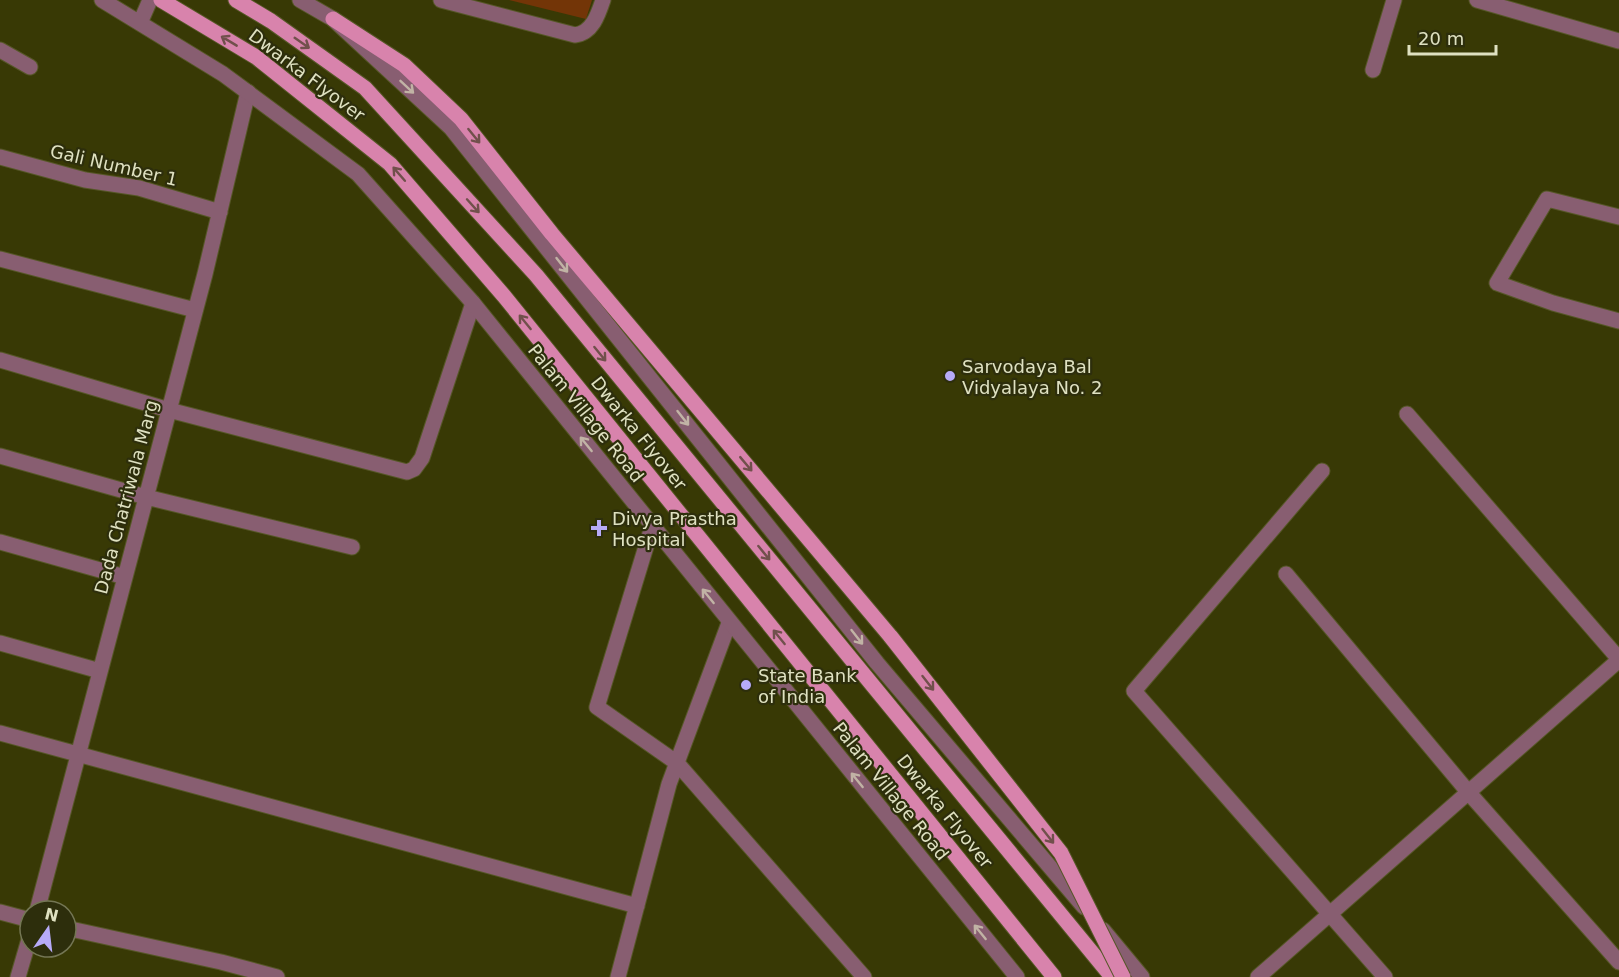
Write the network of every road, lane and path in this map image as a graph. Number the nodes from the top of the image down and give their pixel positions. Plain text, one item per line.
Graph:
1 (102, 0) edge
2 (150, 0) edge
3 (161, 0) edge
4 (236, 0) edge
5 (300, 0) edge
6 (441, 0) edge
7 (603, 0) edge
8 (1394, 0) edge
9 (1477, 0) edge
10 (333, 19) junction
11 (140, 23) junction
12 (1619, 41) edge
13 (0, 50) edge
14 (30, 67) dead end
15 (1373, 70) dead end
16 (248, 92) junction
17 (0, 157) edge
18 (219, 212) junction
19 (1619, 217) edge
20 (0, 260) edge
21 (473, 303) junction
22 (195, 310) junction
23 (1619, 321) edge
24 (0, 360) edge
25 (170, 410) junction
26 (1407, 414) dead end
27 (0, 456) edge
28 (1322, 471) dead end
29 (146, 497) junction
30 (652, 527) junction
31 (0, 542) edge
32 (352, 547) dead end
33 (1286, 574) dead end
34 (125, 577) junction
35 (729, 623) junction
36 (0, 643) edge
37 (1619, 659) edge
38 (100, 671) junction
39 (0, 734) edge
40 (79, 756) junction
41 (677, 763) junction
42 (1469, 793) junction
43 (40, 899) edge
44 (637, 906) junction
45 (0, 912) edge
46 (1330, 915) junction
47 (18, 917) edge
48 (78, 931) edge
49 (23, 959) edge
50 (221, 962) junction
51 (1619, 962) edge
52 (18, 977) edge
53 (216, 977) edge
54 (277, 977) edge
55 (618, 977) edge
56 (864, 977) edge
57 (1017, 977) edge
58 (1054, 977) edge
59 (1112, 977) edge
60 (1123, 977) edge
61 (1142, 977) edge
62 (1258, 977) edge
63 (1385, 977) edge

1 - 11 street, Palam Village Road
2 - 11 street
58 -> 3 main road, Dwarka Flyover
4 -> 59 main road, Dwarka Flyover
5 - 10 street
6 - 7 street
8 - 15 street
9 - 12 street
10 -> 60 main road, bridge
10 -> 61 street
11 - 16 street, Palam Village Road
13 - 14 street
16 - 18 street, Dada Chatriwala Marg
16 - 21 street, Palam Village Road
17 - 18 street, Gali Number 1
18 - 22 street, Dada Chatriwala Marg
19 - 23 street
20 - 22 street
21 - 25 street
30 -> 21 street, Palam Village Road
22 - 25 street, Dada Chatriwala Marg
24 - 25 street
25 - 29 street, Dada Chatriwala Marg
26 - 37 street
27 - 29 street
28 - 46 street
29 - 32 street
29 - 34 street, Dada Chatriwala Marg
35 -> 30 street, Palam Village Road
30 - 41 street
31 - 34 street
33 - 42 street
34 - 38 street, Dada Chatriwala Marg
35 - 41 street
57 -> 35 street, Palam Village Road
36 - 38 street
37 - 42 street
38 - 40 street, Dada Chatriwala Marg
39 - 40 street
40 - 43 street, Dada Chatriwala Marg
40 - 44 street
41 - 44 street
41 - 56 street
42 - 46 street
42 - 51 street
44 - 55 street
45 - 47 street
46 - 62 street
46 - 63 street
48 - 50 street
49 - 52 street
50 - 53 street
50 - 54 street

